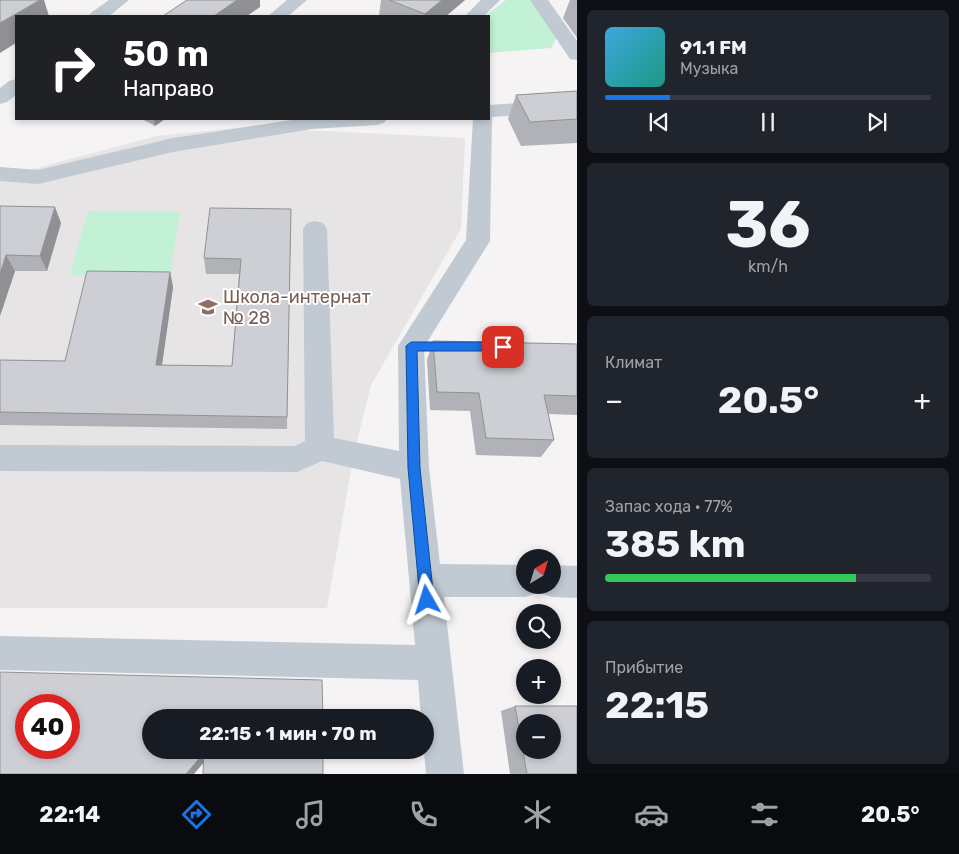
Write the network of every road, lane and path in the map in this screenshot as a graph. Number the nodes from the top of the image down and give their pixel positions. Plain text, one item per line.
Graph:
1 (120, 0) edge
2 (298, 0) edge
3 (491, 0) edge
4 (539, 0) edge
5 (99, 15) edge
6 (277, 15) edge
7 (475, 15) edge
8 (576, 55) edge
9 (15, 86) edge
10 (0, 98) edge
11 (576, 105) edge
12 (490, 111) edge
13 (361, 120) edge
14 (483, 120) edge
15 (0, 174) edge
16 (315, 229) dead end
17 (411, 346) junction
18 (440, 346) edge
19 (320, 448) junction
20 (0, 458) edge
21 (414, 468) junction
22 (425, 580) junction
23 (516, 581) edge
24 (561, 581) edge
25 (576, 582) edge
26 (0, 653) edge
27 (434, 663) junction
28 (445, 774) edge

1 - 5 street
2 - 6 street
3 - 7 street
4 - 8 street
9 - 10 street
11 - 12 street
13 - 15 street
14 - 17 street
16 - 19 street
17 - 18 street
17 - 21 street
19 - 20 street
19 - 21 street
21 - 22 street
22 - 23 street
22 - 27 street
24 - 25 street
26 - 27 street
27 - 28 street

